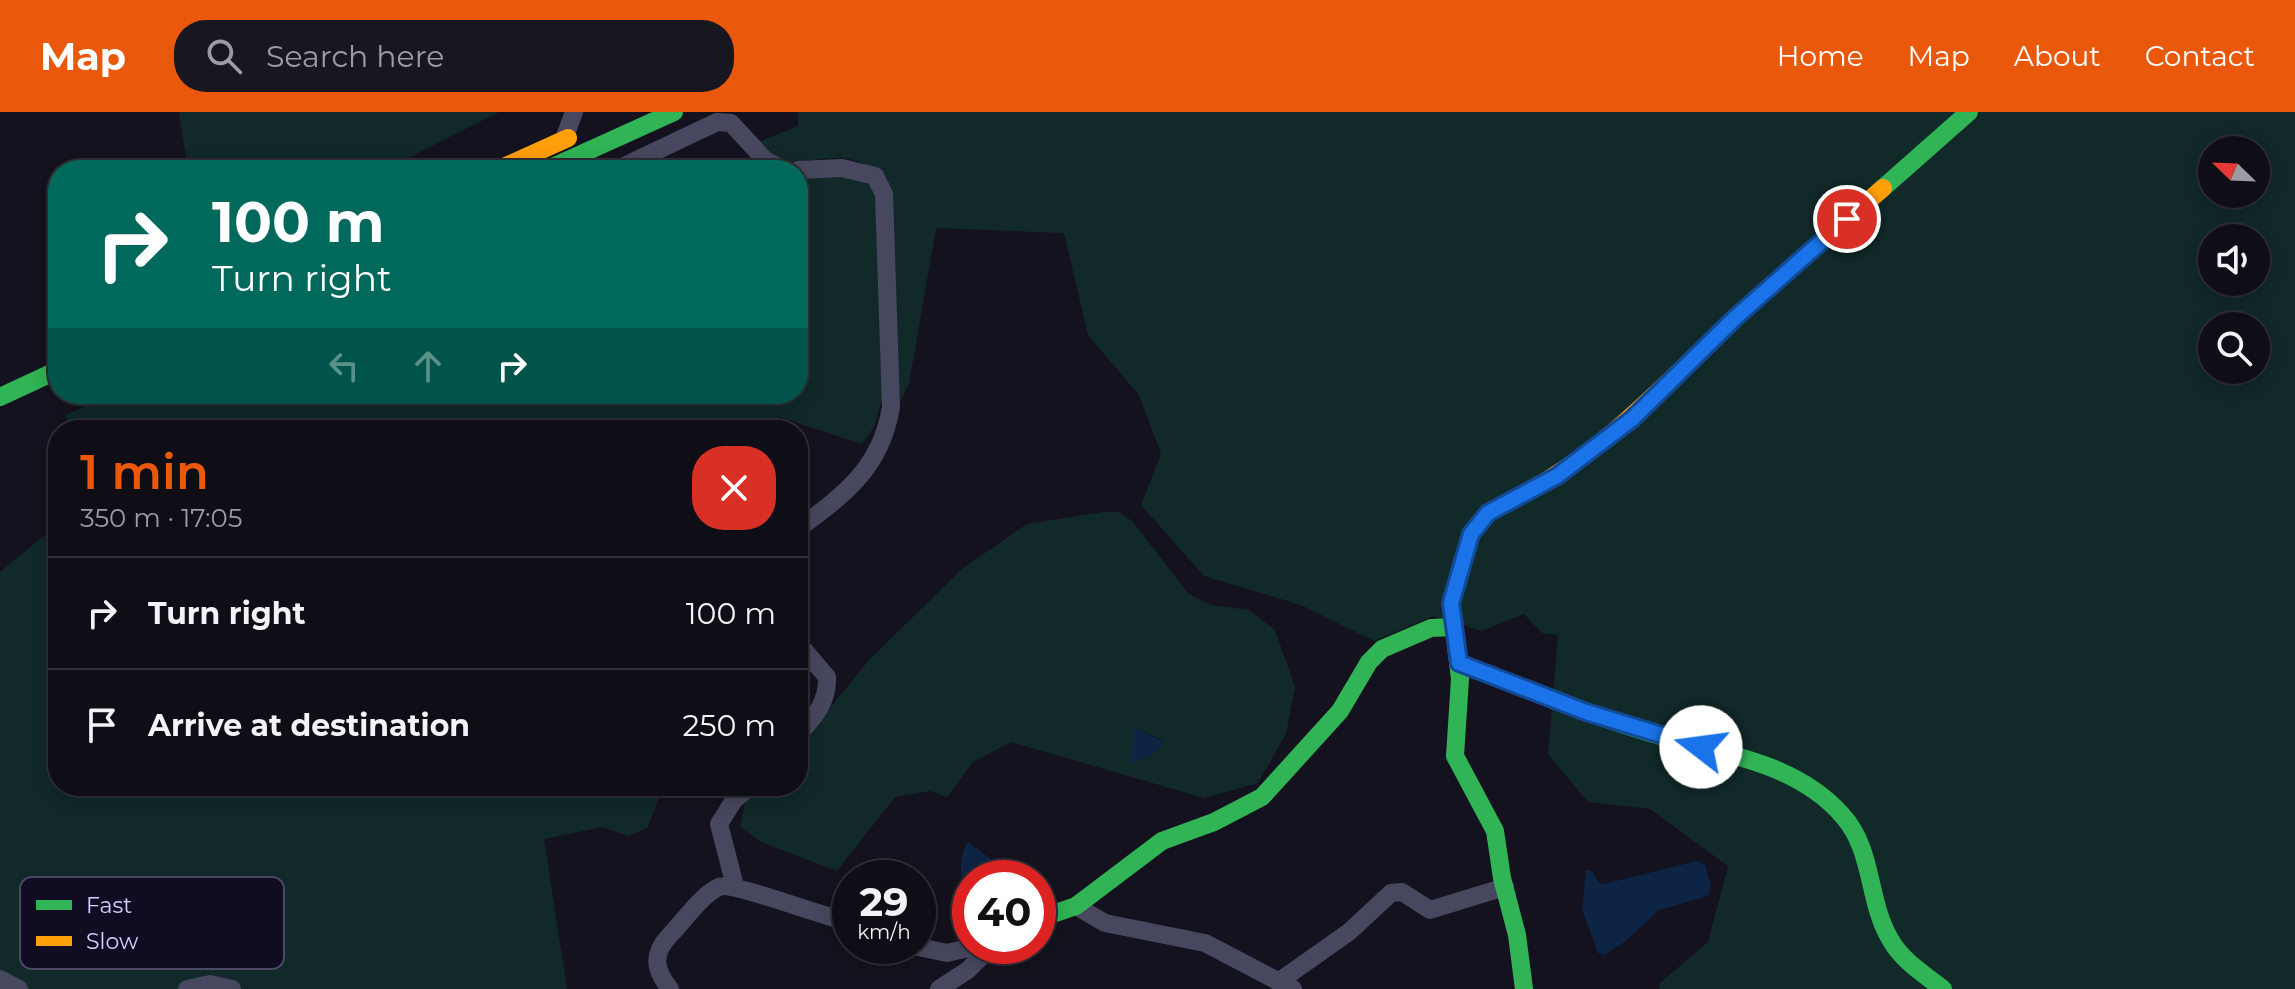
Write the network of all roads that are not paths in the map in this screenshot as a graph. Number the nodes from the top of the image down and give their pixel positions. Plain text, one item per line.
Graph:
1 (574, 112) edge
2 (674, 112) edge
3 (1969, 112) edge
4 (588, 128) dead end
5 (564, 139) junction
6 (596, 147) junction
7 (519, 160) edge
8 (568, 160) edge
9 (603, 160) edge
10 (637, 160) edge
11 (765, 160) edge
12 (808, 170) edge
13 (48, 375) edge
14 (48, 395) edge
15 (0, 397) edge
16 (0, 417) edge
17 (808, 521) edge
18 (1452, 627) junction
19 (808, 655) edge
20 (1459, 663) junction
21 (808, 723) edge
22 (739, 796) edge
23 (735, 886) junction
24 (1505, 887) junction
25 (1076, 906) junction
26 (1056, 913) edge
27 (832, 919) edge
28 (974, 964) edge
29 (0, 979) edge
30 (1285, 985) edge
31 (19, 989) edge
32 (187, 989) edge
33 (232, 989) edge
34 (670, 989) edge
35 (939, 989) edge
36 (1524, 989) edge
37 (1943, 989) edge

1 - 5 street
2 - 6 street
3 - 18 street
4 - 5 street
5 - 7 street
6 - 8 street
6 - 9 street
10 - 11 street
12 - 17 street
13 - 15 street
14 - 16 street
18 - 20 street
18 - 25 street
19 - 21 street
20 - 24 street
20 - 37 street
22 - 23 street
23 - 27 street
23 - 34 street
24 - 30 street
24 - 36 street
25 - 26 street
25 - 30 street
28 - 35 street
29 - 31 street
32 - 33 street

